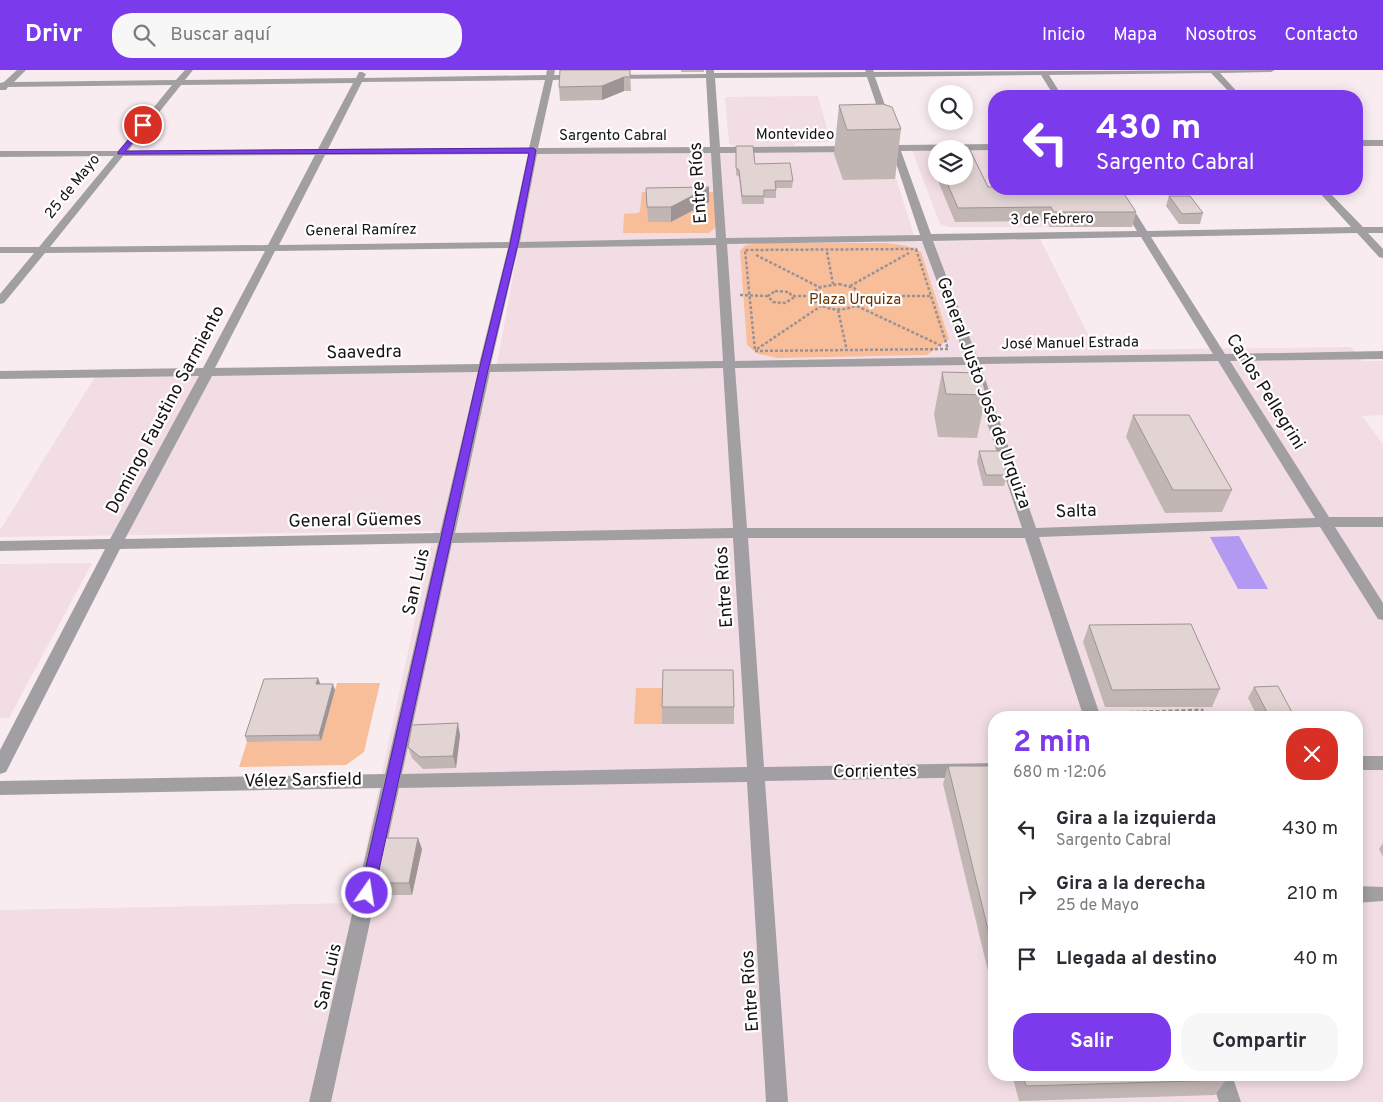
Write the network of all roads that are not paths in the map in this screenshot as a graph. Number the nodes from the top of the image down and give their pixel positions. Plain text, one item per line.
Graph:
1 (22, 70) edge
2 (189, 70) edge
3 (1214, 70) edge
4 (1271, 70) edge
5 (1042, 71) edge
6 (870, 72) edge
7 (711, 73) edge
8 (550, 74) edge
9 (361, 75) edge
10 (587, 77) edge
11 (606, 77) edge
12 (178, 83) junction
13 (2, 87) edge
14 (1054, 90) edge
15 (1232, 90) edge
16 (1363, 143) edge
17 (1383, 143) edge
18 (988, 147) edge
19 (895, 148) junction
20 (716, 149) junction
21 (533, 150) junction
22 (320, 152) junction
23 (120, 153) junction
24 (0, 154) edge
25 (1120, 195) edge
26 (1327, 195) edge
27 (1383, 230) edge
28 (1360, 231) junction
29 (1144, 233) junction
30 (927, 239) junction
31 (721, 241) junction
32 (514, 244) junction
33 (272, 247) junction
34 (0, 250) edge
35 (41, 250) junction
36 (1383, 255) edge
37 (0, 301) edge
38 (1383, 355) edge
39 (1222, 357) junction
40 (973, 362) junction
41 (728, 365) junction
42 (484, 370) junction
43 (207, 372) junction
44 (0, 376) edge
45 (1325, 522) junction
46 (1383, 522) edge
47 (740, 533) junction
48 (1032, 533) junction
49 (446, 538) junction
50 (115, 544) junction
51 (0, 546) edge
52 (1383, 615) edge
53 (1091, 711) edge
54 (1363, 763) edge
55 (1383, 763) edge
56 (0, 767) edge
57 (988, 770) edge
58 (756, 774) junction
59 (392, 780) junction
60 (0, 788) edge
61 (1379, 894) dead end
62 (1363, 895) edge
63 (1223, 1081) edge
64 (320, 1102) edge
65 (777, 1102) edge
66 (1230, 1102) edge

1 - 13 street
2 - 12 street, 25 de Mayo
3 - 4 street
3 - 5 street
3 - 15 street
5 - 6 street
5 - 14 street
6 - 7 street
6 - 19 street, General Justo José de Urquiza
7 - 11 street
7 - 20 street, Entre Ríos
8 - 9 street
8 - 10 street
8 - 21 street, San Luis
9 - 12 street
9 - 22 street, Domingo Faustino Sarmiento
12 - 13 street
12 - 23 street, 25 de Mayo
16 - 17 street
18 - 19 street, Montevideo
19 - 20 street, Montevideo
19 - 30 street, General Justo José de Urquiza
20 - 21 street, Sargento Cabral
20 - 31 street, Entre Ríos
21 - 22 street, Sargento Cabral
21 - 32 street, San Luis
22 - 23 street, Sargento Cabral
22 - 33 street, Domingo Faustino Sarmiento
23 - 24 street, Sargento Cabral
23 - 35 street, 25 de Mayo
25 - 29 street, Carlos Pellegrini
26 - 28 street
27 - 28 street, 3 de Febrero
28 - 29 street, 3 de Febrero
28 - 36 street
29 - 30 street, 3 de Febrero
29 - 39 street, Carlos Pellegrini
30 - 31 street, 3 de Febrero
30 - 40 street, General Justo José de Urquiza
31 - 32 street, General Ramírez
31 - 41 street, Entre Ríos
32 - 33 street, General Ramírez
32 - 42 street, San Luis
33 - 35 street, General Ramírez
33 - 43 street, Domingo Faustino Sarmiento
34 - 35 street, General Ramírez
35 - 37 street, 25 de Mayo
38 - 39 street, José Manuel Estrada
39 - 40 street, José Manuel Estrada
39 - 45 street, Carlos Pellegrini
40 - 41 street, José Manuel Estrada
40 - 48 street, General Justo José de Urquiza
41 - 42 street, Saavedra
41 - 47 street, Entre Ríos
42 - 43 street, Saavedra
42 - 49 street, San Luis
43 - 44 street, Saavedra
43 - 50 street, Domingo Faustino Sarmiento
45 - 46 street, Salta
45 - 48 street, Salta
45 - 52 street, Carlos Pellegrini
47 - 48 street, Salta
47 - 49 street, General Güemes
47 - 58 street, Entre Ríos
48 - 53 street, General Justo José de Urquiza
49 - 50 street, General Güemes
49 - 59 street, San Luis
50 - 51 street, General Güemes
50 - 56 street, Domingo Faustino Sarmiento
54 - 55 street
57 - 58 street, Corrientes
58 - 59 street, Vélez Sarsfield
58 - 65 street, Entre Ríos
59 - 60 street, Vélez Sarsfield
59 - 64 street, San Luis
61 - 62 street
63 - 66 street

